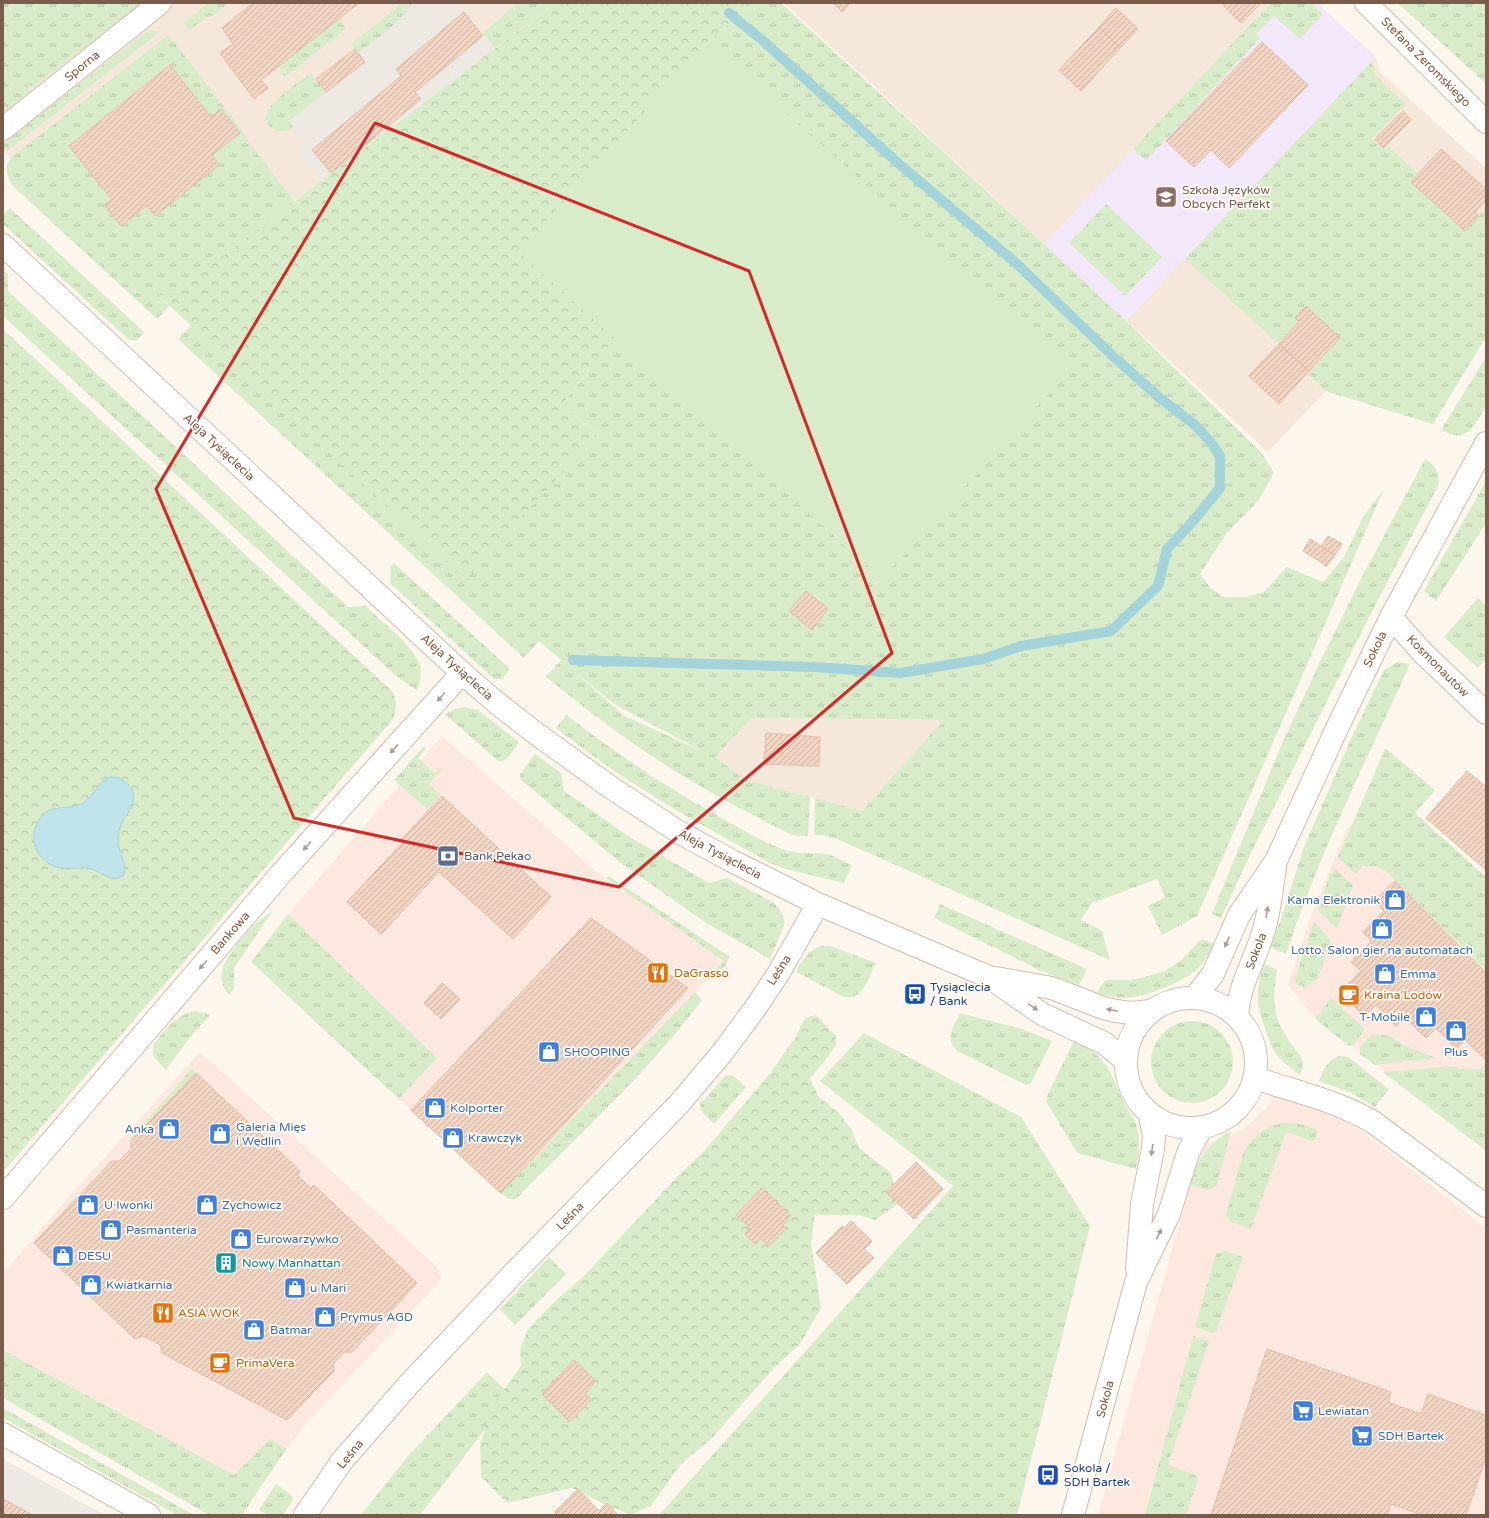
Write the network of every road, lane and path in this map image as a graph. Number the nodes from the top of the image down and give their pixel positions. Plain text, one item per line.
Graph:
1 (160, 3) edge
2 (1366, 3) edge
3 (1486, 122) edge
4 (3, 129) edge
5 (3, 245) edge
6 (1486, 443) edge
7 (1391, 617) junction
8 (462, 673) junction
9 (1486, 713) edge
10 (1276, 861) junction
11 (818, 904) junction
12 (989, 977) junction
13 (1195, 997) junction
14 (1151, 1011) junction
15 (1237, 1016) junction
16 (1126, 1061) junction
17 (1255, 1078) junction
18 (1149, 1112) junction
19 (1202, 1127) junction
20 (3, 1198) edge
21 (1486, 1206) edge
22 (1136, 1282) junction
23 (3, 1434) edge
24 (149, 1515) edge
25 (305, 1515) edge
26 (1073, 1515) edge

1 - 4 street, Sporna
2 - 3 street, Stefana Żeromskiego
5 - 8 street, Aleja Tysiąclecia
6 - 7 street, Sokola
7 - 9 street, Kosmonautów
7 - 10 street, Sokola
8 - 11 street, Aleja Tysiąclecia
8 -> 20 street, Bankowa
10 -> 13 street, Sokola
15 -> 10 street, Sokola
11 - 12 street, Aleja Tysiąclecia
11 - 25 street, Leśna
14 -> 12 street, Aleja Tysiąclecia
12 -> 16 street, Aleja Tysiąclecia
13 - 14 street
13 - 15 street
14 - 16 street
15 - 17 street
16 - 18 street
17 - 19 street
17 - 21 street
18 - 19 street
18 -> 22 street, Sokola
22 -> 19 street, Sokola
22 - 26 street, Sokola
23 - 24 street

